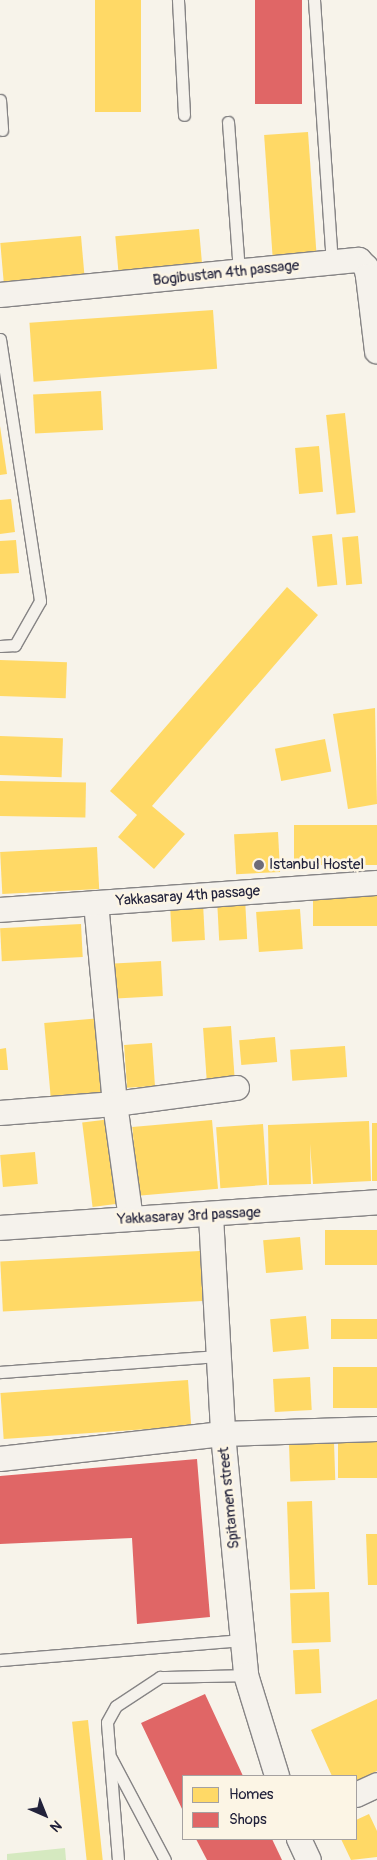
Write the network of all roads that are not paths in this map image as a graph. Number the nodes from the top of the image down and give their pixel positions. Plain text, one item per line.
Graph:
1 (178, 0) edge
2 (314, 0) edge
3 (0, 100) edge
4 (184, 115) dead end
5 (228, 122) dead end
6 (2, 130) dead end
7 (332, 262) junction
8 (239, 272) junction
9 (0, 295) edge
10 (0, 339) edge
11 (377, 350) edge
12 (5, 408) edge
13 (0, 646) edge
14 (377, 883) edge
15 (96, 903) junction
16 (0, 910) edge
17 (237, 1088) dead end
18 (115, 1104) junction
19 (0, 1114) edge
20 (377, 1202) edge
21 (211, 1216) junction
22 (131, 1218) junction
23 (0, 1228) edge
24 (219, 1356) junction
25 (0, 1372) edge
26 (377, 1429) edge
27 (223, 1434) junction
28 (0, 1459) edge
29 (243, 1640) junction
30 (0, 1660) edge
31 (246, 1674) junction
32 (109, 1755) junction
33 (278, 1775) edge
34 (377, 1785) edge
35 (357, 1795) edge
36 (299, 1840) edge
37 (118, 1860) edge
38 (165, 1860) edge
39 (309, 1860) edge

1 - 4 lane
2 - 7 lane
3 - 6 lane
5 - 8 lane
7 - 8 street, Bogibustan 4th passage
7 - 11 street, Bogibustan 4th passage
8 - 9 street, Bogibustan 4th passage
10 - 12 lane
12 - 13 lane
14 - 15 street, Yakkasaray 4th passage
15 - 16 street, Yakkasaray 4th passage
15 - 18 street
17 - 18 street
18 - 19 street
18 - 22 street
20 - 21 street, Yakkasaray 3rd passage
21 - 22 street, Yakkasaray 3rd passage
21 - 24 street, Spitamen street
22 - 23 street, Yakkasaray 3rd passage
24 - 25 lane
24 - 27 street, Spitamen street
26 - 27 street
27 - 28 street
27 - 29 street, Spitamen street
29 - 30 lane
29 - 31 street, Spitamen street
31 - 32 lane
31 - 33 street, Spitamen street
32 - 37 lane
32 - 38 lane
34 - 35 street
36 - 39 street

